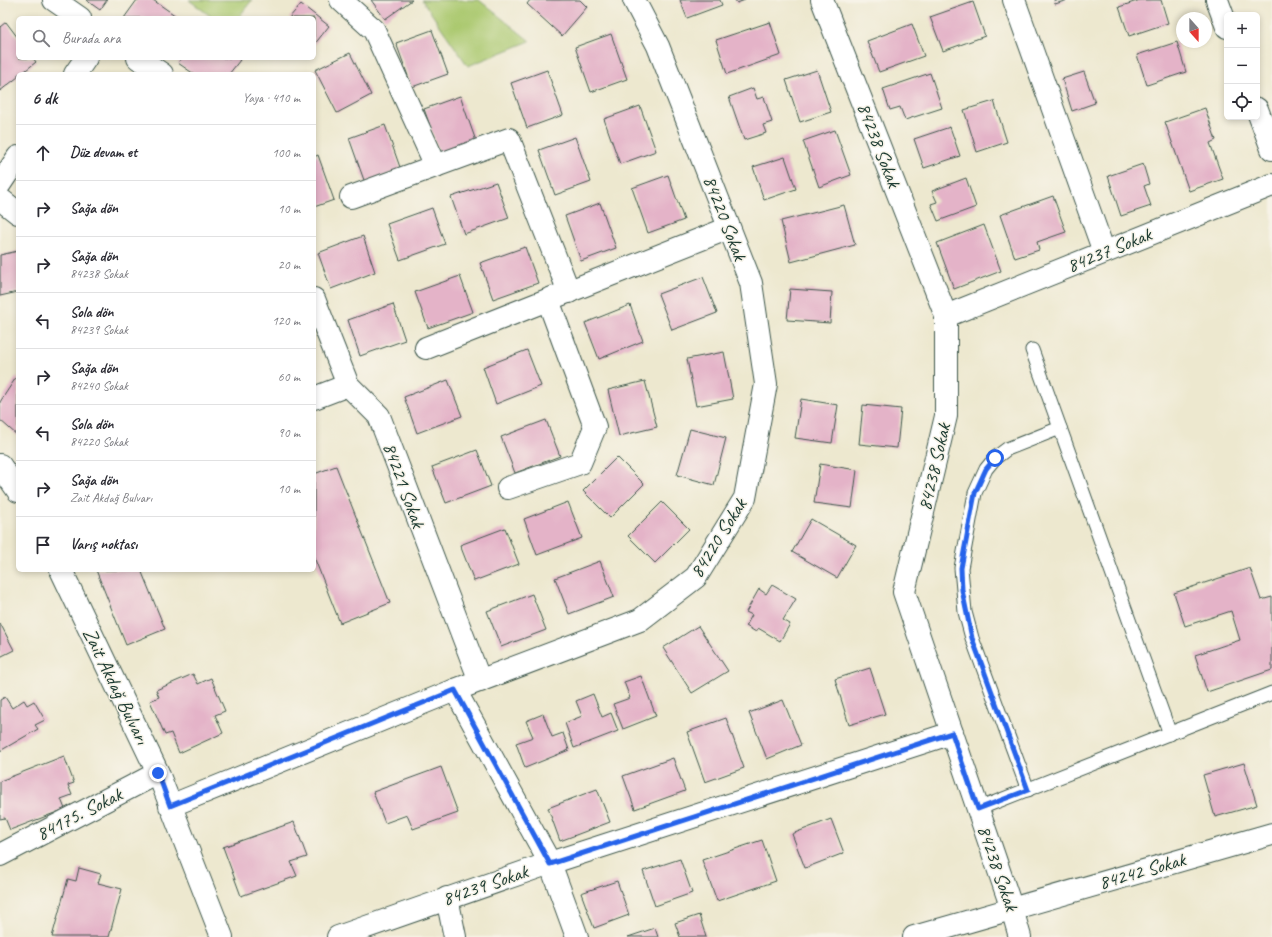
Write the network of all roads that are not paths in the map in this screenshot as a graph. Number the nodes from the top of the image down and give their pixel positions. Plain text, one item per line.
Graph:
1 (54, 0) edge
2 (341, 0) edge
3 (634, 0) edge
4 (822, 0) edge
5 (1014, 0) edge
6 (1217, 0) edge
7 (77, 16) edge
8 (1224, 19) edge
9 (85, 60) edge
10 (141, 60) edge
11 (76, 72) edge
12 (159, 72) edge
13 (1260, 117) edge
14 (1272, 149) edge
15 (16, 161) edge
16 (436, 166) junction
17 (0, 184) edge
18 (1272, 185) edge
19 (351, 197) dead end
20 (0, 199) edge
21 (16, 211) edge
22 (729, 228) junction
23 (1104, 252) junction
24 (569, 292) junction
25 (548, 300) junction
26 (316, 304) edge
27 (946, 316) junction
28 (426, 348) dead end
29 (1032, 350) dead end
30 (348, 385) junction
31 (316, 397) edge
32 (1060, 428) junction
33 (0, 465) edge
34 (16, 488) edge
35 (508, 488) dead end
36 (62, 572) edge
37 (480, 681) junction
38 (455, 690) junction
39 (1272, 694) edge
40 (952, 733) junction
41 (1170, 734) junction
42 (158, 773) junction
43 (1028, 790) junction
44 (170, 806) junction
45 (978, 809) junction
46 (1272, 834) edge
47 (0, 855) edge
48 (550, 864) junction
49 (447, 898) junction
50 (1012, 908) junction
51 (222, 937) edge
52 (338, 937) edge
53 (455, 937) edge
54 (577, 937) edge
55 (914, 937) edge
56 (1020, 937) edge

1 - 7 street
2 - 16 street
3 - 22 street, 84220 Sokak
4 - 27 street, 84238 Sokak
5 - 23 street
6 - 8 street
9 - 11 street
10 - 12 street
13 - 14 street
15 - 17 street
16 - 19 street
16 - 24 street
18 - 23 street, 84237 Sokak
20 - 21 street
22 - 24 street
22 - 37 street, 84220 Sokak
23 - 27 street, 84237 Sokak
24 - 25 street
25 - 28 street
25 - 35 street
26 - 30 street, 84221 Sokak
27 - 40 street, 84238 Sokak
29 - 32 lane
30 - 31 street
30 - 37 street, 84221 Sokak
32 - 41 lane
32 - 43 lane
33 - 34 street
36 - 42 street, Zait Akdağ Bulvarı
37 - 38 street, 84220 Sokak
38 - 44 street, 84220 Sokak
38 - 48 street
39 - 41 lane
40 - 45 street, 84238 Sokak
40 - 48 street, 84239 Sokak
41 - 43 lane
42 - 44 street, Zait Akdağ Bulvarı
42 - 47 street, 84175. Sokak
43 - 45 lane
44 - 51 street, Zait Akdağ Bulvarı
45 - 50 street, 84238 Sokak
46 - 50 street, 84242 Sokak
48 - 49 street, 84239 Sokak
48 - 54 street
49 - 52 street, 84239 Sokak
49 - 53 street
50 - 55 street, 84242 Sokak
50 - 56 street, 84238 Sokak

